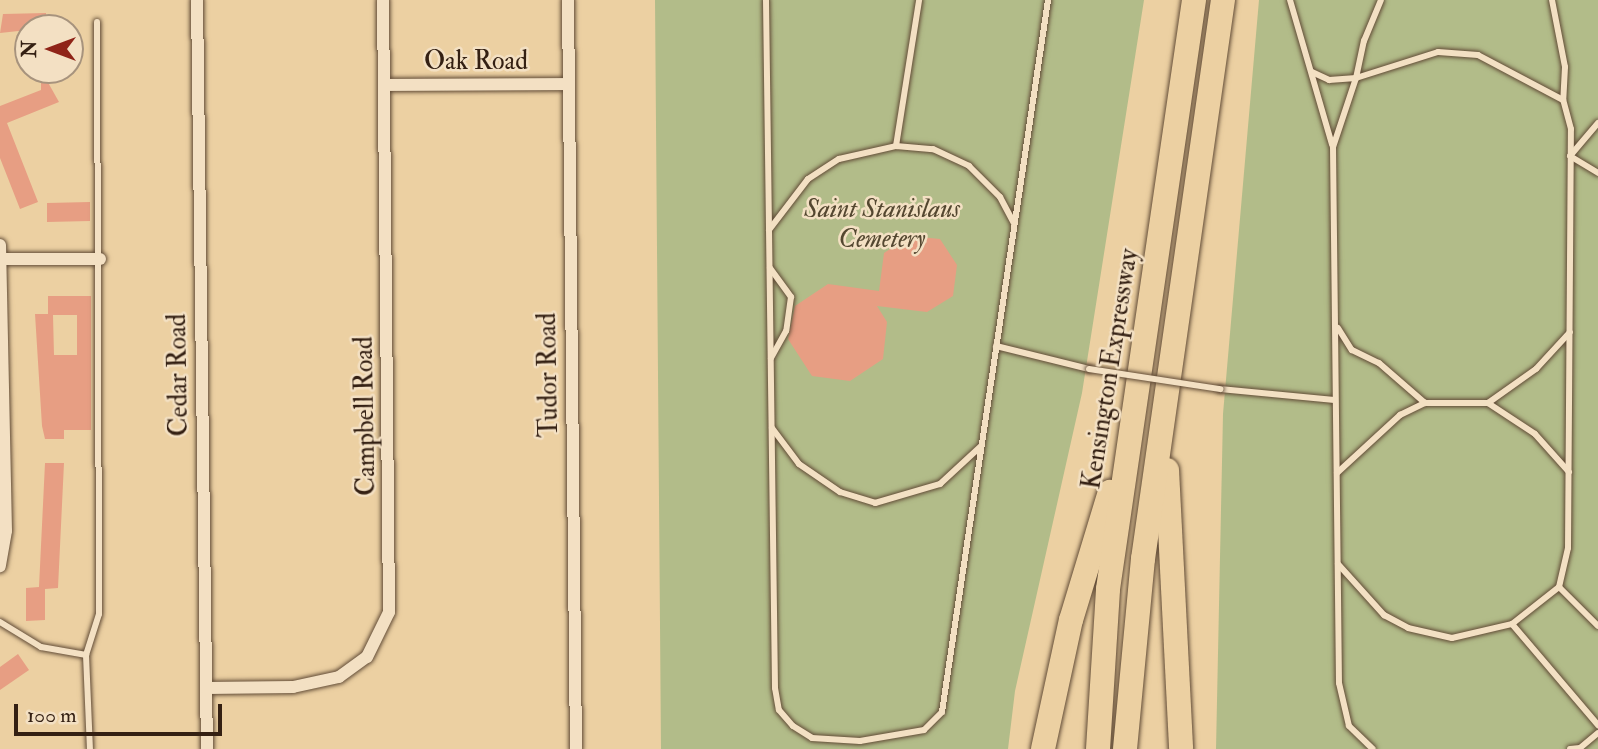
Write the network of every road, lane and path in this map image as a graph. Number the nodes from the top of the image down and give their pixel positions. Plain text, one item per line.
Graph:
1 (197, 0) edge
2 (383, 0) edge
3 (568, 0) edge
4 (766, 0) edge
5 (919, 0) edge
6 (1048, 0) edge
7 (1194, 0) edge
8 (1223, 0) edge
9 (1290, 0) edge
10 (1381, 0) edge
11 (1552, 0) edge
12 (97, 22) dead end
13 (1311, 71) junction
14 (1356, 78) junction
15 (569, 84) junction
16 (384, 85) junction
17 (1563, 100) junction
18 (1598, 123) edge
19 (896, 146) junction
20 (1333, 147) junction
21 (1570, 156) junction
22 (1598, 173) edge
23 (1014, 224) junction
24 (769, 230) junction
25 (0, 245) edge
26 (3, 259) junction
27 (100, 259) junction
28 (769, 266) junction
29 (1338, 327) junction
30 (1570, 332) junction
31 (996, 346) junction
32 (2, 350) edge
33 (771, 359) junction
34 (1166, 398) junction
35 (1334, 400) junction
36 (1425, 403) junction
37 (1488, 403) junction
38 (1133, 417) junction
39 (772, 428) junction
40 (982, 444) junction
41 (1569, 472) junction
42 (1337, 473) junction
43 (3, 537) edge
44 (1338, 564) junction
45 (0, 566) edge
46 (1559, 587) junction
47 (0, 622) edge
48 (1512, 624) junction
49 (1598, 626) edge
50 (86, 655) junction
51 (206, 688) junction
52 (1598, 725) edge
53 (1598, 733) edge
54 (860, 745) edge
55 (90, 749) edge
56 (206, 749) edge
57 (576, 749) edge
58 (1043, 749) edge
59 (1098, 749) edge
60 (1125, 749) edge
61 (1181, 749) edge
62 (1373, 749) edge
63 (1570, 749) edge

1 - 51 street, Cedar Road
2 - 16 street, Campbell Road
3 - 15 street, Tudor Road
4 - 24 lane
5 - 19 lane
6 - 23 lane
7 - 38 highway, Kensington Expressway
8 - 34 highway
9 - 13 lane
10 - 14 lane
11 - 17 lane
12 - 27 lane
13 - 14 lane
13 - 20 lane
14 - 17 lane
14 - 20 lane
15 - 16 street, Oak Road
15 - 57 street, Tudor Road
16 - 51 street, Campbell Road
17 - 21 lane
18 - 21 lane
19 - 23 lane
19 - 24 lane
20 - 29 lane
21 - 22 lane
21 - 30 lane
23 - 31 lane
24 - 28 lane
25 - 26 street
26 - 27 street
26 - 32 street
27 - 50 lane
28 - 33 lane
28 - 33 lane
29 - 35 lane
29 - 36 lane
30 - 37 lane
30 - 41 lane
31 - 35 lane, bridge
31 - 40 lane
32 - 43 street
33 - 39 lane
34 - 60 highway
34 - 61 highway
35 - 42 lane
36 - 37 lane
36 - 42 lane
37 - 41 lane
38 - 58 highway
38 - 59 highway, Kensington Expressway
39 - 40 lane
39 - 54 lane
40 - 54 lane
41 - 46 lane
42 - 44 lane
43 - 45 street
44 - 48 lane
44 - 62 lane
46 - 48 lane
46 - 49 lane
47 - 50 lane
48 - 52 lane
50 - 55 lane
51 - 56 street, Cedar Road
53 - 63 lane

